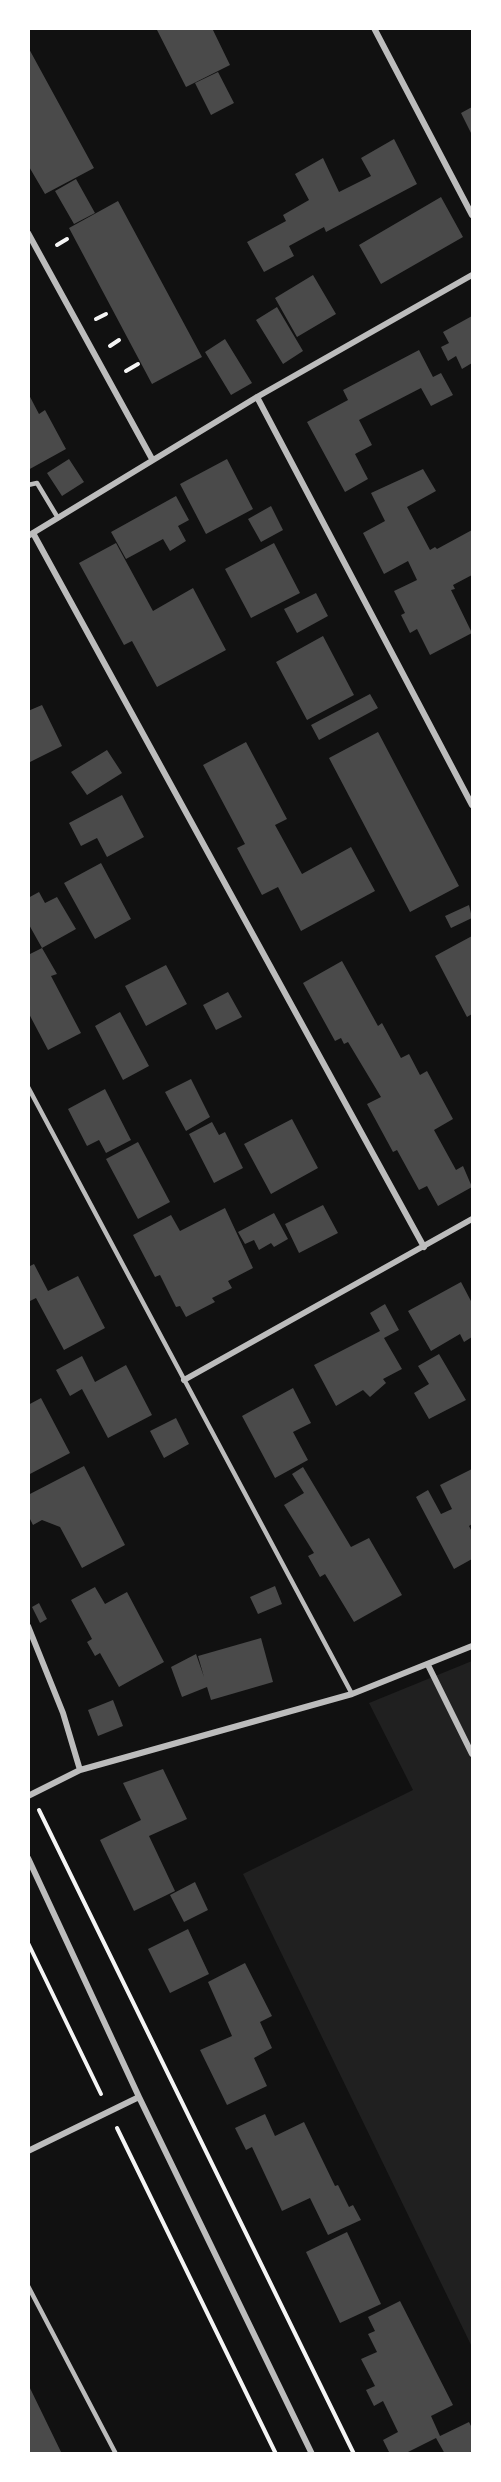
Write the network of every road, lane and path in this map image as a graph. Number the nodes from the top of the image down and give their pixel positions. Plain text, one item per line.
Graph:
1 (374, 28) edge
2 (472, 215) edge
3 (28, 233) edge
4 (472, 275) edge
5 (257, 397) junction
6 (152, 459) junction
7 (28, 485) edge
8 (58, 518) junction
9 (31, 535) edge
10 (472, 805) edge
11 (28, 1087) edge
12 (472, 1219) edge
13 (424, 1247) junction
14 (183, 1380) junction
15 (28, 1626) edge
16 (472, 1646) edge
17 (428, 1665) junction
18 (352, 1694) junction
19 (472, 1754) edge
20 (80, 1770) junction
21 (30, 1795) edge
22 (28, 1858) edge
23 (28, 1943) edge
24 (139, 2097) junction
25 (109, 2111) junction
26 (28, 2151) edge
27 (28, 2286) edge
28 (116, 2454) edge
29 (276, 2454) edge
30 (312, 2454) edge
31 (354, 2454) edge

1 - 2 street
3 - 6 street
4 - 5 street
5 - 6 street
5 - 10 street
6 - 8 street
7 - 8 lane
8 - 9 street
9 - 13 street
11 - 14 lane
12 - 13 street
13 - 14 street
14 - 18 lane
15 - 20 street
16 - 17 street
17 - 18 street
17 - 19 street
18 - 20 street
20 - 21 street
21 - 31 path
22 - 24 street
23 - 25 path
24 - 25 street
24 - 30 street
25 - 26 street
25 - 29 path
27 - 28 lane

